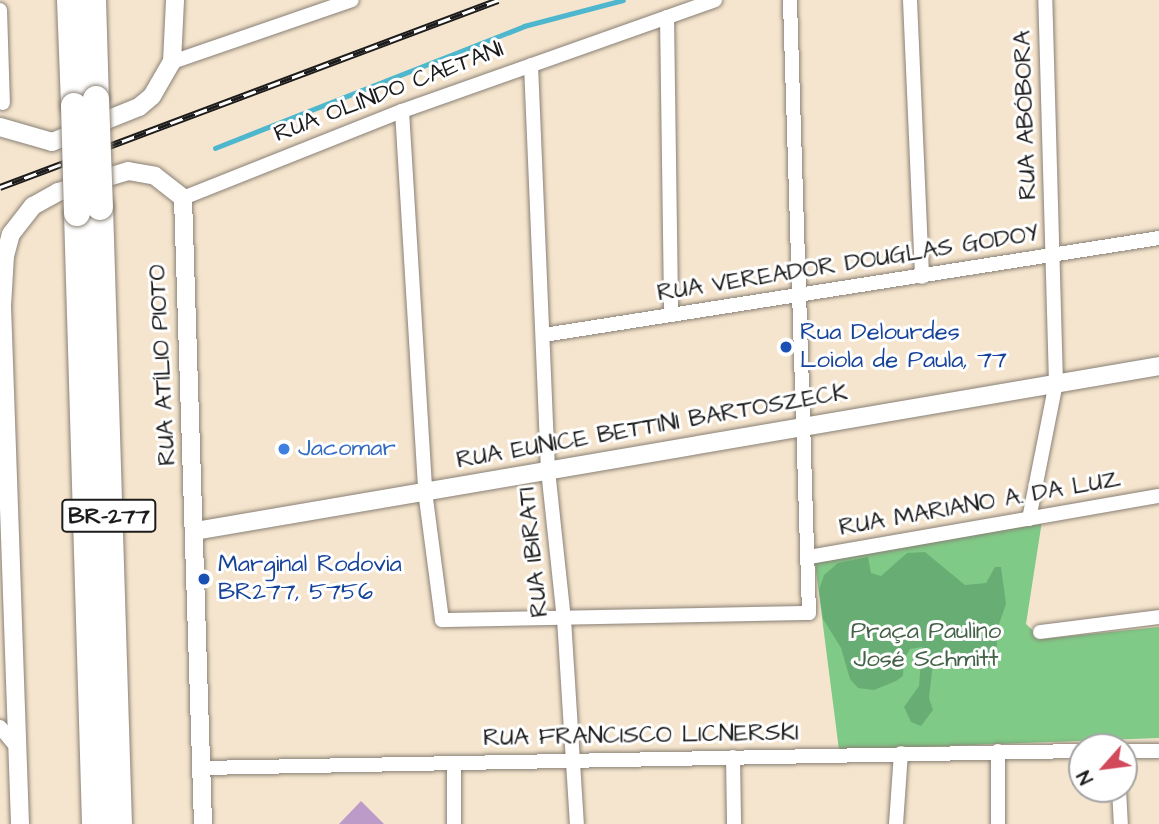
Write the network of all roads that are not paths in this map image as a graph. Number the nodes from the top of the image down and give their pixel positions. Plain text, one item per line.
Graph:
1 (70, 0) edge
2 (93, 0) edge
3 (175, 0) edge
4 (352, 0) edge
5 (715, 0) edge
6 (790, 0) edge
7 (910, 0) edge
8 (1045, 0) edge
9 (0, 10) edge
10 (667, 17) junction
11 (173, 62) junction
12 (531, 65) junction
13 (85, 102) junction
14 (3, 103) dead end
15 (402, 111) junction
16 (0, 127) edge
17 (183, 198) junction
18 (89, 210) junction
19 (1159, 238) edge
20 (1052, 256) junction
21 (922, 277) junction
22 (802, 296) junction
23 (671, 314) junction
24 (544, 335) junction
25 (1159, 366) edge
26 (1056, 383) junction
27 (804, 426) junction
28 (548, 470) junction
29 (425, 491) junction
30 (1159, 496) edge
31 (1029, 519) junction
32 (195, 531) junction
33 (809, 556) junction
34 (1159, 617) edge
35 (564, 619) junction
36 (1040, 632) dead end
37 (0, 727) edge
38 (17, 747) junction
39 (998, 751) junction
40 (1068, 751) edge
41 (1138, 751) edge
42 (1159, 751) edge
43 (901, 753) junction
44 (733, 757) junction
45 (576, 760) junction
46 (454, 763) junction
47 (202, 768) junction
48 (1120, 803) edge
49 (20, 824) edge
50 (95, 824) edge
51 (119, 824) edge
52 (203, 824) edge
53 (454, 824) edge
54 (577, 824) edge
55 (734, 824) edge
56 (896, 824) edge
57 (998, 824) edge
58 (1121, 824) edge

1 - 13 highway, BR-277
2 - 13 highway, BR-277
3 - 11 street
4 - 11 street
5 - 10 street, RUA OLINDO CAETANI
6 - 22 street
7 - 21 street
8 - 20 street, RUA ABÓBORA
9 - 14 street
10 - 12 street, RUA OLINDO CAETANI
10 - 23 street
11 - 16 street
12 - 15 street, RUA OLINDO CAETANI
12 - 24 street, RUA IBIRATI
13 - 18 highway, BR-277, bridge
15 - 17 street, RUA OLINDO CAETANI
15 - 29 street
17 - 32 street, RUA ATÍLIO PIOTO
17 - 38 street
18 - 50 highway, BR-277
18 - 51 highway, BR-277
19 - 20 street, RUA VEREADOR DOUGLAS GODOY
20 - 21 street, RUA VEREADOR DOUGLAS GODOY
20 - 26 street, RUA ABÓBORA
21 - 22 street, RUA VEREADOR DOUGLAS GODOY
22 - 23 street, RUA VEREADOR DOUGLAS GODOY
22 - 27 street
23 - 24 street, RUA VEREADOR DOUGLAS GODOY
24 - 28 street, RUA IBIRATI
25 - 26 street, RUA EUNICE BETTINI BARTOSZECK
26 - 27 street, RUA EUNICE BETTINI BARTOSZECK
26 - 31 street, RUA ABÓBORA
27 - 28 street, RUA EUNICE BETTINI BARTOSZECK
27 - 33 street
28 - 29 street, RUA EUNICE BETTINI BARTOSZECK
28 - 35 street, RUA IBIRATI
29 - 32 street, RUA EUNICE BETTINI BARTOSZECK
29 - 35 street
30 - 31 street, RUA MARIANO A. DA LUZ
31 - 33 street, RUA MARIANO A. DA LUZ
32 - 47 street, RUA ATÍLIO PIOTO
33 - 35 street
34 - 36 street
35 - 45 street, RUA IBIRATI
37 - 38 street
38 - 49 street
39 - 40 street, RUA FRANCISCO LICNERSKI
39 - 43 street, RUA FRANCISCO LICNERSKI
39 - 57 street
41 - 42 street
43 - 44 street, RUA FRANCISCO LICNERSKI
43 - 56 street
44 - 45 street, RUA FRANCISCO LICNERSKI
44 - 55 street
45 - 46 street, RUA FRANCISCO LICNERSKI
45 - 54 street, RUA IBIRATI
46 - 47 street, RUA FRANCISCO LICNERSKI
46 - 53 street
47 - 52 street, RUA ATÍLIO PIOTO
48 - 58 street

